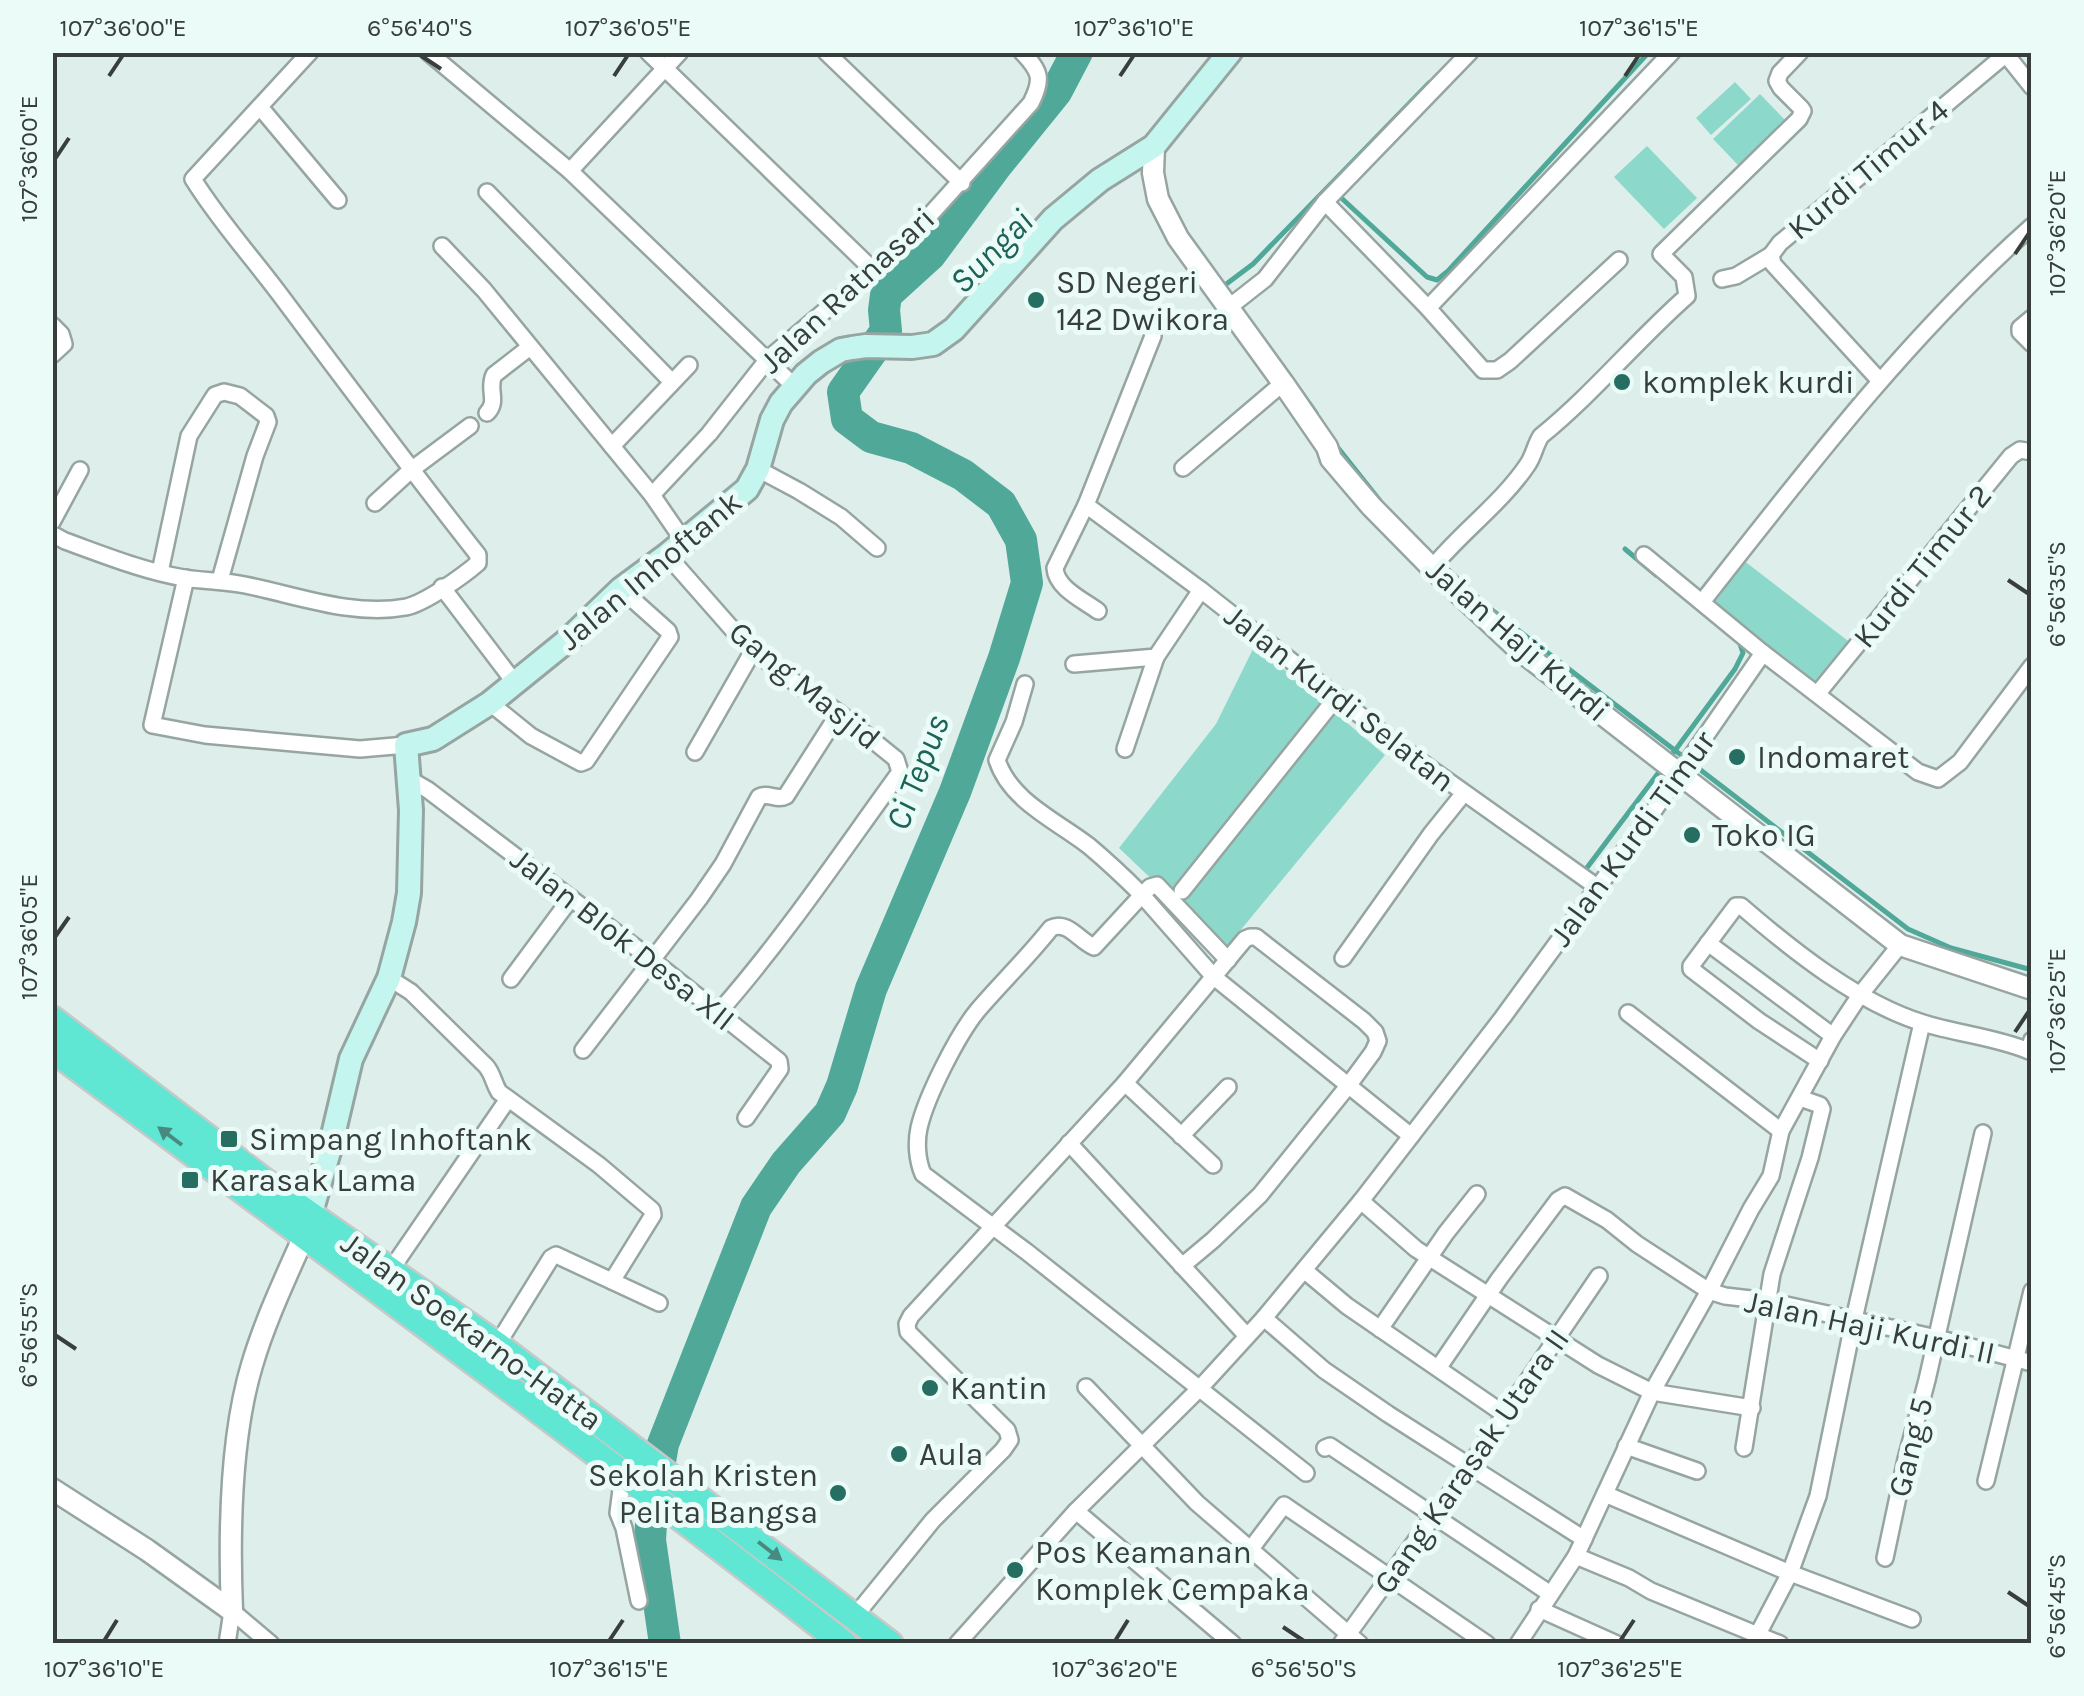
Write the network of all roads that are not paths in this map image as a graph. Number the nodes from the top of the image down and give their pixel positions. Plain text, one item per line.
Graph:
1 (310, 52) edge
2 (428, 52) edge
3 (648, 52) edge
4 (680, 52) edge
5 (826, 52) edge
6 (1022, 52) edge
7 (1230, 52) edge
8 (1470, 52) edge
9 (1672, 52) edge
10 (1800, 52) edge
11 (2005, 54) edge
12 (665, 70) junction
13 (2032, 87) edge
14 (260, 107) junction
15 (1154, 146) junction
16 (570, 171) junction
17 (962, 182) junction
18 (487, 192) dead end
19 (338, 200) dead end
20 (1325, 202) junction
21 (2032, 226) edge
22 (442, 246) dead end
23 (1771, 255) junction
24 (1619, 260) dead end
25 (873, 270) junction
26 (1722, 279) dead end
27 (1228, 308) junction
28 (1428, 308) junction
29 (2026, 323) edge
30 (52, 324) edge
31 (1153, 336) dead end
32 (2032, 344) edge
33 (530, 347) junction
34 (52, 355) edge
35 (768, 359) junction
36 (689, 365) dead end
37 (788, 379) junction
38 (1880, 381) junction
39 (672, 382) junction
40 (1283, 383) junction
41 (487, 413) dead end
42 (470, 426) dead end
43 (612, 446) junction
44 (2032, 452) edge
45 (1183, 468) dead end
46 (758, 469) junction
47 (80, 470) dead end
48 (411, 470) junction
49 (59, 491) edge
50 (652, 495) junction
51 (375, 503) dead end
52 (1086, 505) junction
53 (52, 522) edge
54 (52, 534) edge
55 (676, 540) junction
56 (877, 548) dead end
57 (1644, 555) dead end
58 (1434, 564) junction
59 (160, 572) junction
60 (186, 578) junction
61 (220, 580) junction
62 (442, 587) junction
63 (621, 589) junction
64 (1201, 590) junction
65 (1702, 602) junction
66 (1098, 612) dead end
67 (754, 649) junction
68 (1763, 653) junction
69 (1156, 657) junction
70 (1074, 664) dead end
71 (2032, 666) edge
72 (516, 683) junction
73 (1025, 684) dead end
74 (1818, 693) junction
75 (1336, 698) junction
76 (490, 703) junction
77 (840, 712) junction
78 (406, 744) junction
79 (1125, 749) dead end
80 (695, 752) dead end
81 (1685, 766) junction
82 (409, 779) junction
83 (1464, 793) junction
84 (1597, 887) junction
85 (1182, 892) dead end
86 (1142, 895) junction
87 (571, 898) junction
88 (1708, 943) junction
89 (1900, 945) junction
90 (651, 958) junction
91 (1344, 958) dead end
92 (1228, 960) junction
93 (1214, 977) junction
94 (389, 978) junction
95 (511, 979) dead end
96 (2032, 988) edge
97 (1860, 995) junction
98 (720, 1012) junction
99 (1628, 1013) dead end
100 (52, 1019) edge
101 (1922, 1023) junction
102 (1833, 1036) junction
103 (2032, 1040) edge
104 (52, 1049) edge
105 (583, 1050) dead end
106 (1820, 1061) junction
107 (1124, 1084) junction
108 (1348, 1086) junction
109 (1228, 1087) dead end
110 (1800, 1098) junction
111 (508, 1100) junction
112 (746, 1118) dead end
113 (1780, 1131) junction
114 (1983, 1133) dead end
115 (1181, 1136) junction
116 (1411, 1136) junction
117 (1070, 1143) junction
118 (1213, 1165) dead end
119 (1477, 1194) dead end
120 (1361, 1201) junction
121 (307, 1225) junction
122 (994, 1227) junction
123 (1430, 1259) junction
124 (1182, 1266) junction
125 (390, 1270) junction
126 (1304, 1270) junction
127 (1599, 1276) dead end
128 (612, 1281) junction
129 (1710, 1291) junction
130 (2032, 1291) edge
131 (1488, 1295) junction
132 (1768, 1301) junction
133 (659, 1303) dead end
134 (1264, 1318) junction
135 (1854, 1320) junction
136 (1380, 1329) junction
137 (1247, 1336) junction
138 (1557, 1338) junction
139 (1937, 1338) junction
140 (497, 1345) junction
141 (2014, 1359) junction
142 (2032, 1363) edge
143 (1438, 1367) junction
144 (1086, 1387) dead end
145 (1200, 1388) junction
146 (1652, 1392) junction
147 (1752, 1408) junction
148 (1504, 1414) junction
149 (1140, 1446) junction
150 (1626, 1446) junction
151 (1325, 1448) dead end
152 (1744, 1448) dead end
153 (1469, 1467) junction
154 (1697, 1471) dead end
155 (1306, 1474) dead end
156 (630, 1479) junction
157 (1986, 1481) dead end
158 (52, 1489) edge
159 (1605, 1494) junction
160 (685, 1503) junction
161 (1076, 1511) junction
162 (1432, 1516) junction
163 (1584, 1539) junction
164 (1250, 1550) junction
165 (1576, 1556) junction
166 (1885, 1558) dead end
167 (1790, 1573) junction
168 (1390, 1578) junction
169 (1550, 1593) junction
170 (639, 1601) dead end
171 (1539, 1609) junction
172 (232, 1612) junction
173 (855, 1616) junction
174 (1912, 1619) dead end
175 (1758, 1634) junction
176 (1349, 1640) edge
177 (1519, 1643) edge
178 (226, 1644) edge
179 (271, 1644) edge
180 (844, 1644) edge
181 (890, 1644) edge
182 (957, 1644) edge
183 (1233, 1644) edge
184 (1487, 1644) edge
185 (1618, 1644) edge
186 (1780, 1644) edge

1 - 14 street
2 - 16 street
3 - 12 street
4 - 12 street
5 - 17 street
6 - 17 street, Jalan Ratnasari
7 - 15 main road, Jalan Inhoftank
8 - 20 street
9 - 28 street
10 - 58 street
11 - 13 street
11 - 23 street, Kurdi Timur 4
12 - 16 street
12 - 25 street
14 - 19 street
14 - 48 street
15 - 27 street, Jalan Haji Kurdi
15 - 37 main road, Jalan Inhoftank
16 - 35 street
17 - 25 street, Jalan Ratnasari
18 - 39 street
20 - 27 street
20 - 28 street
21 - 38 street
22 - 33 street, Gang Masjid
23 - 26 street
23 - 38 street, Kurdi Timur 4
24 - 28 street
25 - 35 street, Jalan Ratnasari
27 - 40 street, Jalan Haji Kurdi
29 - 32 street
30 - 34 street
31 - 52 street
33 - 41 street
33 - 43 street, Gang Masjid
35 - 37 street
35 - 50 street, Jalan Ratnasari
36 - 39 street
37 - 46 main road, Jalan Inhoftank
38 - 65 street
39 - 43 street
40 - 45 street
40 - 58 street, Jalan Haji Kurdi
42 - 48 street
43 - 50 street, Gang Masjid
44 - 74 street, Kurdi Timur 2
46 - 55 main road, Jalan Inhoftank
46 - 56 street
47 - 49 street
48 - 51 street
48 - 62 street
49 - 53 street
50 - 55 street, Gang Masjid
52 - 64 street, Jalan Kurdi Selatan
52 - 66 street
54 - 59 street
55 - 63 main road, Jalan Inhoftank
55 - 67 street, Gang Masjid
57 - 65 street
58 - 81 street, Jalan Haji Kurdi
59 - 60 street
59 - 61 street
60 - 61 street
60 - 78 street
61 - 62 street
62 - 72 street
63 - 72 main road, Jalan Inhoftank
63 - 76 street
64 - 69 street
64 - 75 street, Jalan Kurdi Selatan
65 - 68 street
67 - 77 street, Gang Masjid
67 - 80 street
68 - 74 street
68 - 81 street, Jalan Kurdi Timur
69 - 70 street
69 - 79 street
71 - 74 street
72 - 76 main road, Jalan Inhoftank
73 - 86 street
75 - 83 street, Jalan Kurdi Selatan
75 - 85 street
76 - 78 main road, Jalan Inhoftank
77 - 90 street
77 - 98 street, Gang Masjid
78 - 82 main road
81 - 84 street, Jalan Kurdi Timur
81 - 89 street, Jalan Haji Kurdi
82 - 87 street, Jalan Blok Desa XII
82 - 94 main road
83 - 84 street, Jalan Kurdi Selatan
83 - 91 street
84 - 116 street, Jalan Kurdi Timur
86 - 92 street
86 - 93 street
86 - 122 street
87 - 90 street, Jalan Blok Desa XII
87 - 95 street
88 - 97 street
88 - 102 street
88 - 106 street
89 - 96 street, Jalan Haji Kurdi
89 - 97 street
90 - 98 street, Jalan Blok Desa XII
90 - 105 street
92 - 93 street
92 - 108 street
93 - 107 street
93 - 108 street
94 - 111 street
94 - 121 main road
97 - 101 street
97 - 102 street
98 - 112 street, Jalan Blok Desa XII
99 - 113 street
100 - 121 highway, Jalan Soekarno-Hatta
101 - 103 street
101 - 135 street
102 - 106 street
121 -> 104 highway, Jalan Soekarno-Hatta
106 - 110 street
107 - 115 street
107 - 117 street
108 - 116 street
108 - 124 street
109 - 115 street
110 - 113 street
110 - 132 street
111 - 125 street
111 - 128 street
113 - 129 street
114 - 139 street, Gang 5
115 - 118 street
116 - 120 street, Jalan Kurdi Timur
117 - 122 street
117 - 124 street
119 - 123 street
120 - 123 street
120 - 126 street, Jalan Kurdi Timur
121 - 125 highway, Jalan Soekarno-Hatta
121 - 156 highway, Jalan Soekarno-Hatta
121 - 172 street
122 - 145 street
122 - 173 street
123 - 131 street
123 - 136 street
124 - 137 street
125 - 140 highway, Jalan Soekarno-Hatta
126 - 134 street, Jalan Kurdi Timur
126 - 136 street
127 - 138 street, Gang Karasak Utara II
128 - 133 street
128 - 140 street
129 - 131 street
129 - 132 street, Jalan Haji Kurdi II
129 - 146 street
130 - 141 street
131 - 138 street
131 - 143 street
132 - 135 street, Jalan Haji Kurdi II
132 - 147 street
134 - 137 street, Jalan Kurdi Timur
134 - 153 street
135 - 139 street, Jalan Haji Kurdi II
135 - 167 street
136 - 143 street
137 - 145 street, Jalan Kurdi Timur
138 - 146 street
138 - 148 street, Gang Karasak Utara II
139 - 141 street, Jalan Haji Kurdi II
139 - 166 street, Gang 5
140 - 160 highway, Jalan Soekarno-Hatta
141 - 142 street, Jalan Haji Kurdi II
141 - 157 street
143 - 148 street
144 - 149 street
145 - 149 street, Jalan Kurdi Timur
145 - 155 street
146 - 147 street
146 - 150 street
147 - 152 street
148 - 153 street, Gang Karasak Utara II
149 - 161 street, Jalan Kurdi Timur
149 - 164 street
150 - 154 street
150 - 159 street
151 - 162 street
153 - 162 street, Gang Karasak Utara II
153 - 163 street
156 - 160 highway, Jalan Soekarno-Hatta
156 - 170 street
158 - 172 street
159 - 163 street
159 - 167 street
160 -> 173 highway, Jalan Soekarno-Hatta
160 - 180 highway, Jalan Soekarno-Hatta
161 - 182 street, Jalan Kurdi Timur
161 - 183 street
162 - 168 street, Gang Karasak Utara II
162 - 169 street
163 - 165 street
164 - 168 street
164 - 176 street
165 - 169 street
165 - 175 street
167 - 174 street
167 - 175 street
168 - 176 street, Gang Karasak Utara II
168 - 184 street
169 - 171 street
171 - 177 street
171 - 185 street
172 - 178 street
172 - 179 street
173 - 181 highway, Jalan Soekarno-Hatta
175 - 186 street

